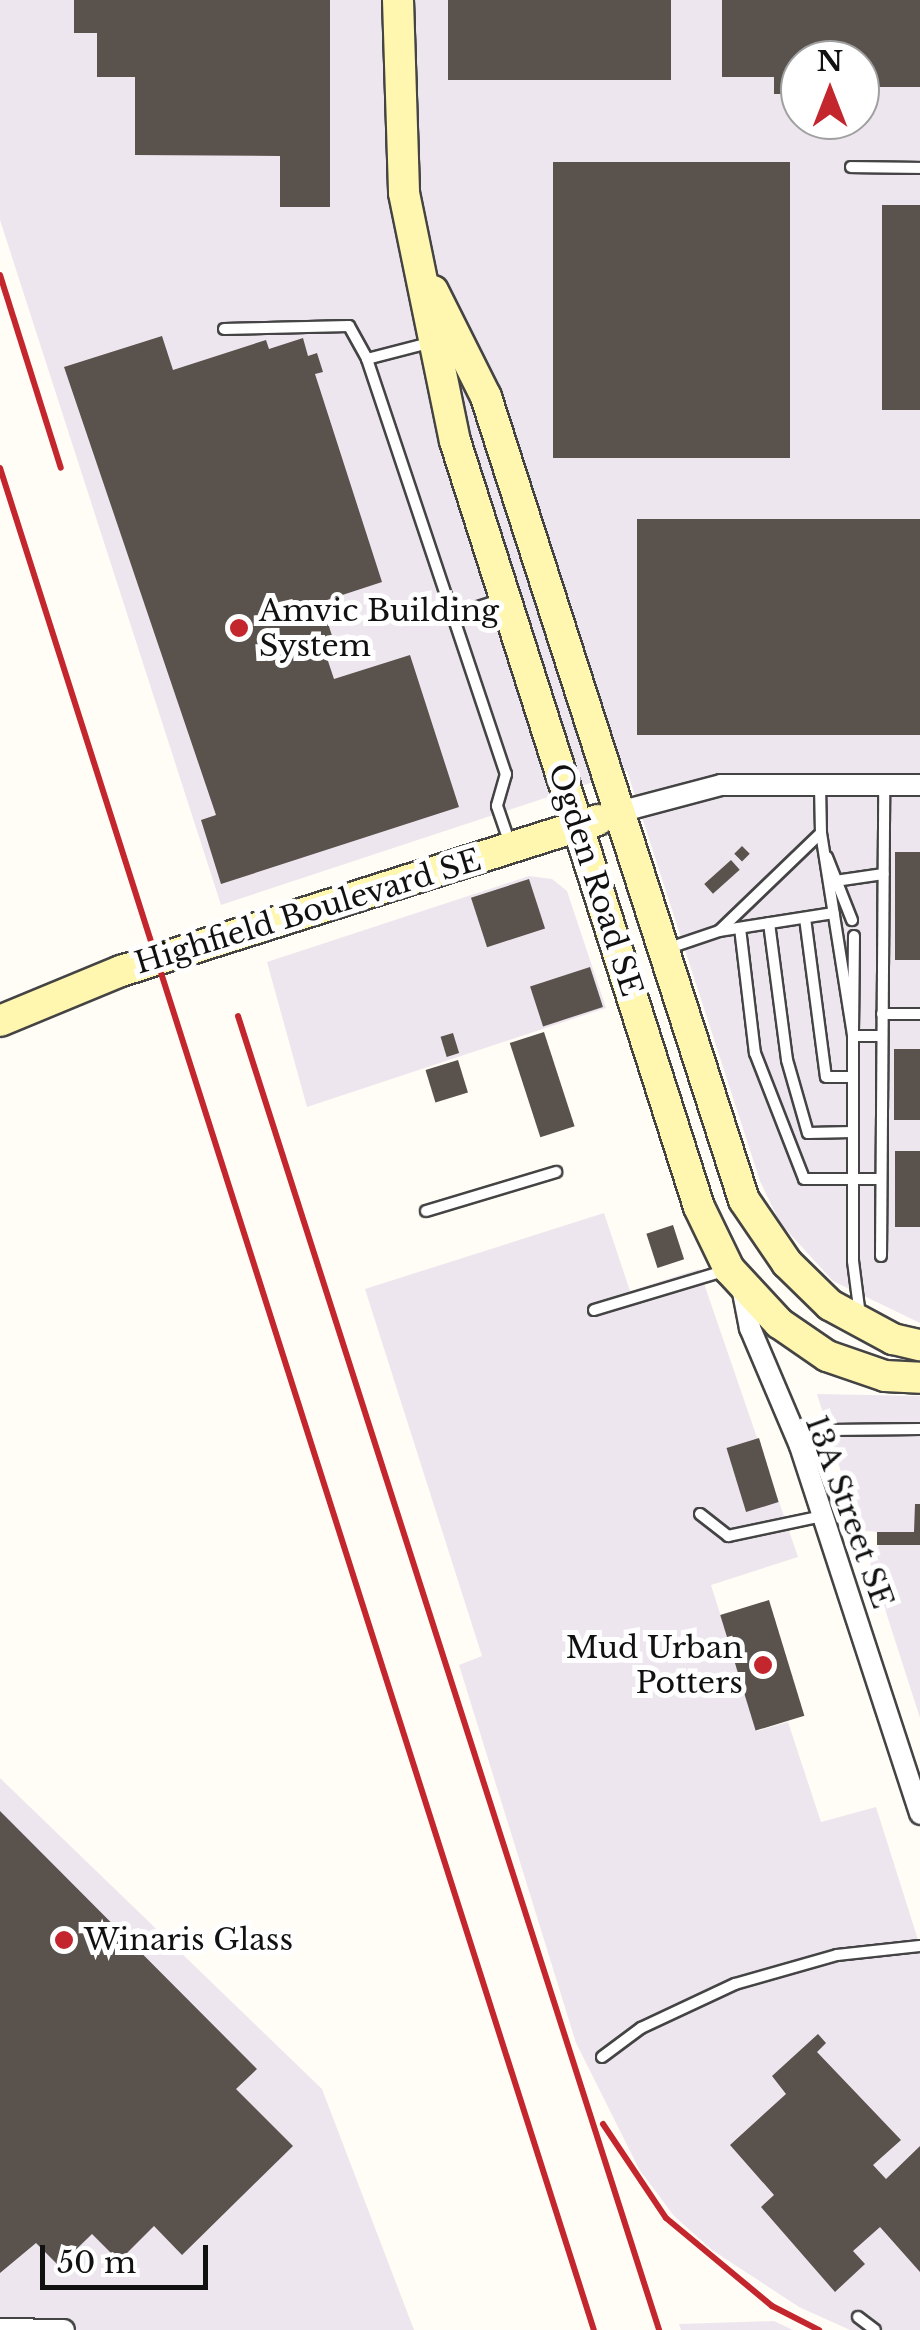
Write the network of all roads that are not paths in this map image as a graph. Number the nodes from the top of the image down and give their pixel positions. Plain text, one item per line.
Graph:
1 (398, 0) edge
2 (852, 168) dead end
3 (920, 168) edge
4 (420, 265) junction
5 (224, 329) dead end
6 (432, 342) junction
7 (368, 359) junction
8 (505, 598) junction
9 (454, 615) junction
10 (820, 785) junction
11 (884, 785) junction
12 (920, 785) edge
13 (619, 812) junction
14 (578, 828) junction
15 (821, 833) junction
16 (512, 849) junction
17 (824, 852) junction
18 (883, 874) junction
19 (841, 880) junction
20 (828, 882) junction
21 (834, 913) junction
22 (805, 918) junction
23 (852, 920) dead end
24 (769, 923) junction
25 (740, 928) junction
26 (719, 932) junction
27 (854, 936) dead end
28 (664, 950) junction
29 (882, 1014) junction
30 (920, 1014) edge
31 (0, 1021) edge
32 (853, 1036) junction
33 (882, 1036) junction
34 (852, 1077) junction
35 (852, 1132) junction
36 (556, 1172) dead end
37 (852, 1179) junction
38 (881, 1179) junction
39 (426, 1211) dead end
40 (880, 1256) dead end
41 (736, 1278) junction
42 (594, 1310) dead end
43 (861, 1321) junction
44 (920, 1344) edge
45 (920, 1378) edge
46 (920, 1429) edge
47 (800, 1446) junction
48 (700, 1514) dead end
49 (822, 1516) junction
50 (920, 1814) edge
51 (920, 1946) edge
52 (602, 2057) dead end
53 (858, 2317) dead end
54 (0, 2328) edge
55 (64, 2330) edge
56 (875, 2330) edge

1 - 4 street, Ogden Road SE
2 - 3 lane
4 - 6 street, Ogden Road SE
4 - 13 street, Ogden Road SE
5 - 7 lane
6 - 7 lane
6 - 8 street, Ogden Road SE
7 - 9 lane
8 - 9 lane
8 - 14 street, Ogden Road SE
9 - 16 lane
10 - 11 street
10 - 13 street
10 - 15 lane
11 - 12 street
11 - 18 lane
13 - 14 street, Highfield Boulevard SE
13 - 28 street, Ogden Road SE
14 - 16 street, Highfield Boulevard SE
14 - 41 street, Ogden Road SE
15 - 17 lane
15 - 26 lane
16 - 31 street, Highfield Boulevard SE
17 - 19 lane
17 - 20 lane
18 - 19 lane
18 - 29 lane
19 - 20 lane
19 - 23 lane
20 - 21 lane
21 - 22 lane
21 - 32 lane
22 - 24 lane
22 - 34 lane
24 - 25 lane
24 - 35 lane
25 - 26 lane
25 - 37 lane
26 - 28 lane
27 - 32 lane
28 - 43 street, Ogden Road SE
29 - 30 lane
29 - 33 lane
32 - 33 lane
32 - 34 lane
33 - 38 lane
34 - 35 lane
35 - 37 lane
36 - 39 lane
37 - 38 lane
37 - 43 lane
38 - 40 lane
41 - 42 lane
41 - 45 street, Ogden Road SE
41 - 47 street, 13A Street SE
43 - 44 street, Ogden Road SE
46 - 47 lane
47 - 49 street, 13A Street SE
48 - 49 lane
49 - 50 street, 13A Street SE
51 - 52 lane
53 - 56 lane
54 - 55 street

